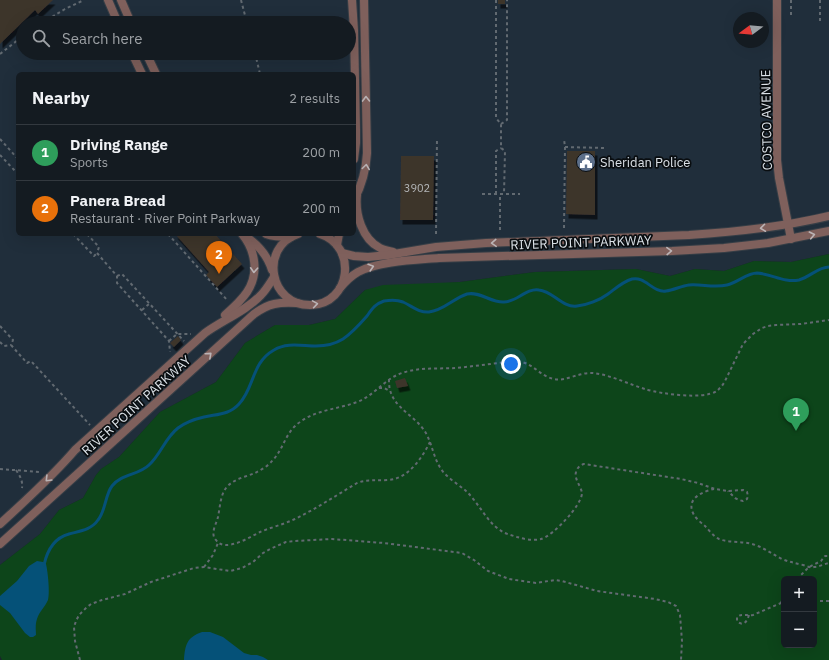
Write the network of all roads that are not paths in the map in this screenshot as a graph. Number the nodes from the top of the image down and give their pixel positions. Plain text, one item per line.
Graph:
1 (108, 0) edge
2 (122, 0) edge
3 (352, 0) edge
4 (364, 0) edge
5 (777, 0) edge
6 (115, 16) edge
7 (128, 16) edge
8 (353, 16) edge
9 (135, 60) edge
10 (149, 60) edge
11 (355, 60) edge
12 (141, 72) edge
13 (155, 72) edge
14 (355, 72) edge
15 (356, 194) edge
16 (356, 211) edge
17 (829, 216) edge
18 (788, 225) junction
19 (829, 231) edge
20 (243, 236) edge
21 (245, 236) edge
22 (270, 236) edge
23 (294, 236) edge
24 (324, 236) edge
25 (339, 236) edge
26 (791, 239) junction
27 (337, 245) junction
28 (342, 253) junction
29 (398, 253) junction
30 (274, 274) junction
31 (340, 288) junction
32 (297, 303) junction
33 (215, 326) junction
34 (0, 524) edge
35 (0, 544) edge

1 - 6 street
2 - 7 street
3 - 8 street
15 -> 4 street
5 - 18 street, COSTCO AVENUE
9 - 12 street
10 - 13 street
11 - 14 street
16 - 29 street
17 - 18 street, RIVER POINT PARKWAY
18 - 26 street, COSTCO AVENUE
18 -> 29 street, RIVER POINT PARKWAY
26 -> 19 street, RIVER POINT PARKWAY
20 -> 33 street
21 - 30 street
22 - 23 street
23 - 30 street
24 - 27 street
25 - 27 street
31 -> 26 street, RIVER POINT PARKWAY
27 - 28 street
28 - 29 street, RIVER POINT PARKWAY
28 - 31 street
30 - 32 street
30 - 33 street, RIVER POINT PARKWAY
32 -> 31 street, RIVER POINT PARKWAY
35 -> 32 street, RIVER POINT PARKWAY
33 -> 34 street, RIVER POINT PARKWAY

